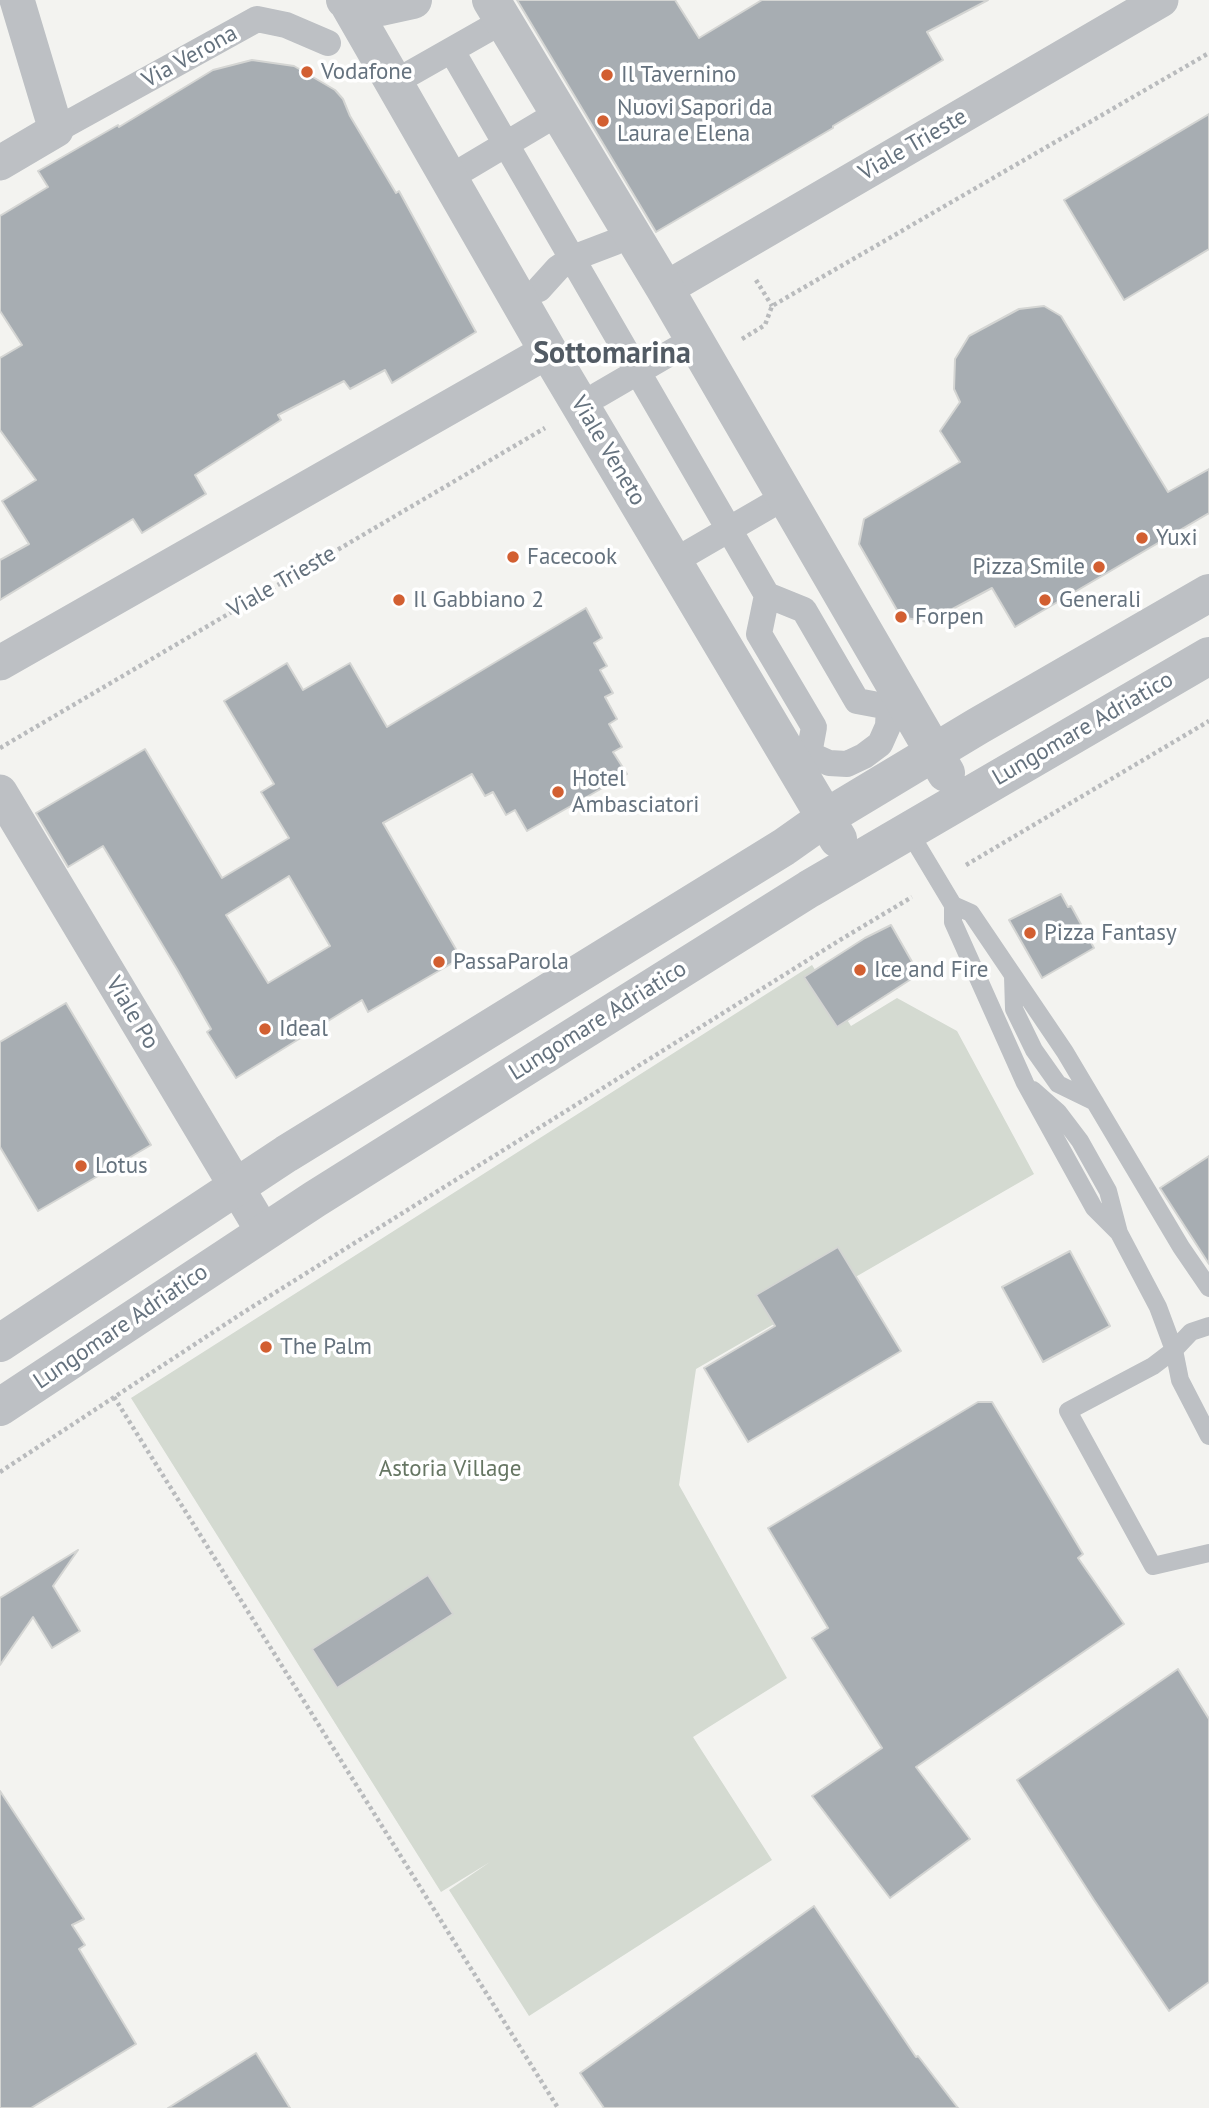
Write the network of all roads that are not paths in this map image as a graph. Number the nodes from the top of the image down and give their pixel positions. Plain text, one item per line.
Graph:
1 (17, 0) edge
2 (412, 0) edge
3 (1161, 0) edge
4 (346, 1) edge
5 (491, 14) edge
6 (328, 43) dead end
7 (452, 51) junction
8 (411, 73) dead end
9 (545, 121) dead end
10 (56, 130) junction
11 (506, 144) junction
12 (0, 163) edge
13 (466, 168) dead end
14 (615, 242) dead end
15 (573, 258) junction
16 (539, 289) dead end
17 (665, 289) junction
18 (677, 349) dead end
19 (548, 351) junction
20 (638, 372) junction
21 (598, 395) dead end
22 (771, 505) dead end
23 (729, 530) junction
24 (690, 552) dead end
25 (1209, 593) edge
26 (767, 595) junction
27 (1209, 656) edge
28 (0, 663) edge
29 (934, 753) junction
30 (0, 792) edge
31 (961, 799) junction
32 (825, 818) junction
33 (908, 830) junction
34 (853, 863) junction
35 (953, 905) junction
36 (1013, 976) junction
37 (1095, 1102) junction
38 (236, 1188) junction
39 (264, 1233) junction
40 (1209, 1288) edge
41 (1209, 1326) edge
42 (0, 1343) edge
43 (1174, 1350) junction
44 (0, 1408) edge
45 (1209, 1436) edge
46 (1209, 1553) edge

1 - 10 street
2 - 4 street
3 - 17 street, Viale Trieste
4 - 19 street, Viale Veneto
5 - 7 street
5 - 17 street
6 - 10 street, Via Verona
7 - 8 street
7 - 11 street
9 - 11 street
10 - 12 street, Via Verona
11 - 13 street
11 - 15 street
14 - 15 street
15 - 16 street
15 - 20 street
17 - 29 street
18 - 20 street
19 - 28 street
19 - 32 street, Viale Veneto
20 - 21 street
20 - 23 street
22 - 23 street
23 - 24 street
23 - 26 street
25 - 29 street
26 - 26 street
27 - 31 street, Lungomare Adriatico
29 - 31 street
29 - 32 street
30 - 38 street, Viale Po
31 - 33 street, Lungomare Adriatico
32 - 34 street, Viale Veneto
32 - 38 street
33 - 34 street, Lungomare Adriatico
33 - 35 lane
34 - 39 street, Lungomare Adriatico
35 - 36 lane
35 - 43 lane
36 - 37 lane
36 - 37 lane
37 - 40 lane
38 - 39 street, Viale Po
38 - 42 street
39 - 44 street, Lungomare Adriatico
41 - 43 lane
43 - 45 lane
43 - 46 lane

